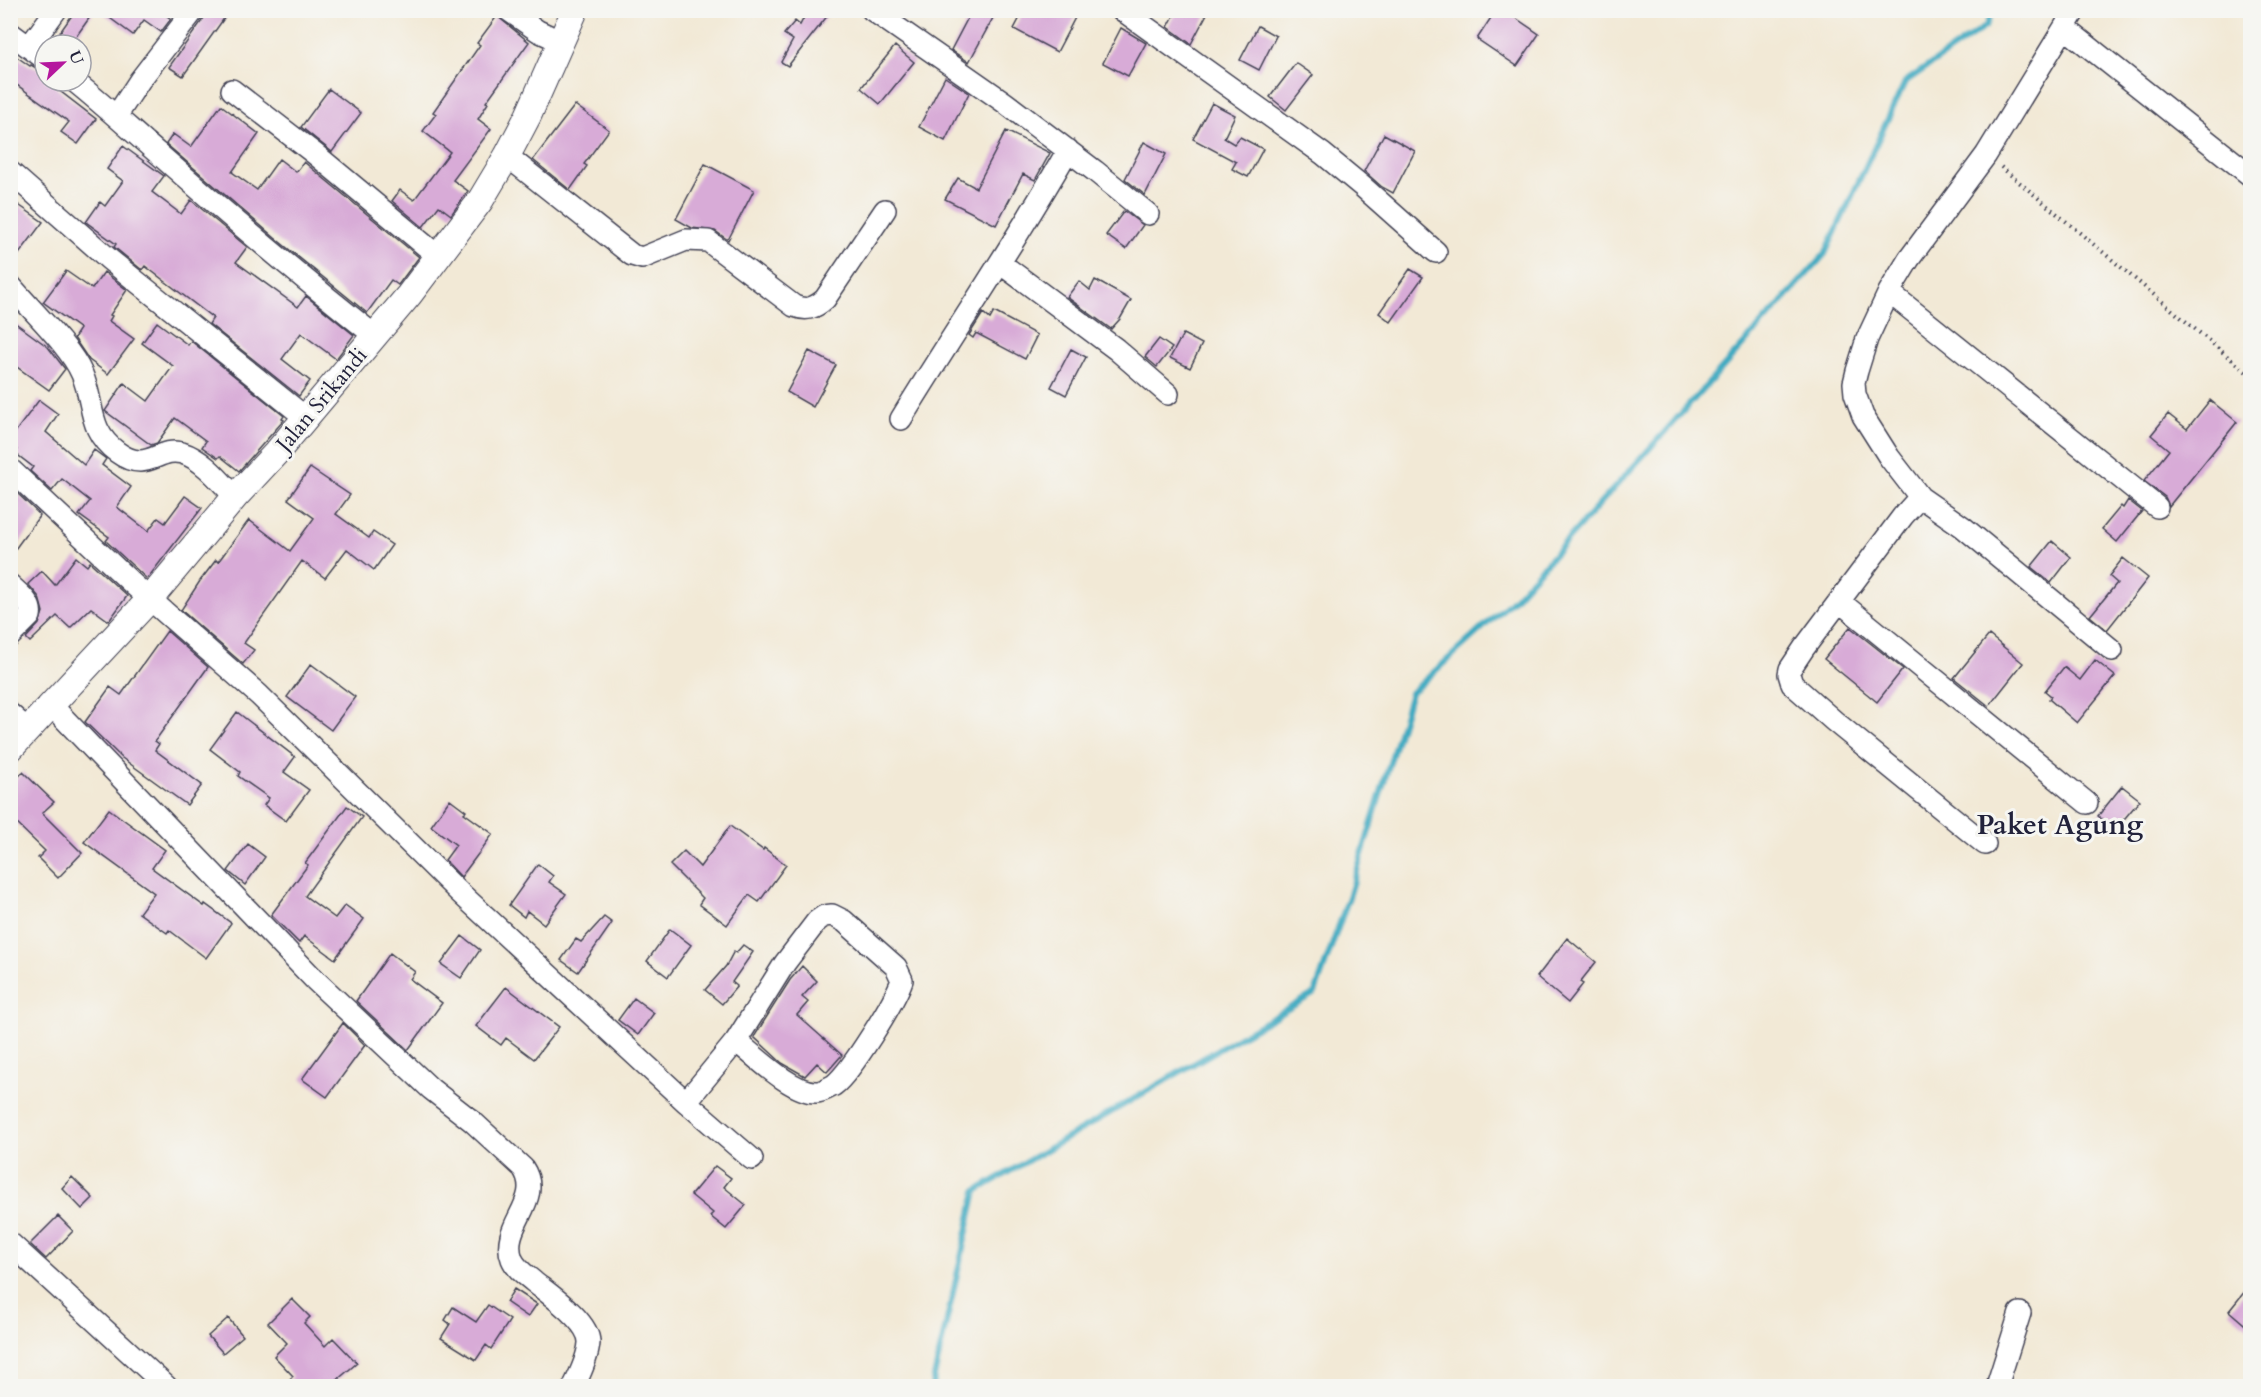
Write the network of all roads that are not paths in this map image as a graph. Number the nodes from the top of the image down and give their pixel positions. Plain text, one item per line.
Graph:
1 (56, 10) edge
2 (194, 10) edge
3 (508, 10) edge
4 (575, 10) edge
5 (872, 10) edge
6 (1122, 10) edge
7 (2070, 19) edge
8 (10, 33) edge
9 (46, 33) edge
10 (562, 42) junction
11 (33, 49) edge
12 (232, 90) dead end
13 (89, 93) edge
14 (117, 115) junction
15 (1068, 150) junction
16 (507, 156) junction
17 (10, 172) edge
18 (2250, 175) edge
19 (885, 210) dead end
20 (1148, 214) dead end
21 (1436, 252) dead end
22 (439, 256) junction
23 (1000, 263) junction
24 (10, 285) edge
25 (1889, 292) junction
26 (375, 336) junction
27 (1168, 394) dead end
28 (306, 418) junction
29 (901, 419) dead end
30 (10, 469) edge
31 (235, 497) junction
32 (1920, 497) junction
33 (2157, 507) dead end
34 (10, 585) edge
35 (150, 599) junction
36 (1839, 601) junction
37 (10, 636) edge
38 (2112, 650) dead end
39 (52, 706) junction
40 (20, 722) edge
41 (10, 748) edge
42 (2087, 803) dead end
43 (1985, 844) dead end
44 (736, 1041) junction
45 (687, 1102) junction
46 (752, 1159) dead end
47 (10, 1243) edge
48 (2020, 1313) dead end
49 (166, 1386) edge
50 (574, 1386) edge
51 (1997, 1386) edge

1 - 9 street
2 - 14 street
3 - 10 street
4 - 10 street, Jalan Srikandi
5 - 15 street
6 - 21 street
7 - 18 street
7 - 25 street
8 - 11 street
10 - 16 street, Jalan Srikandi
12 - 22 street
13 - 14 street
14 - 26 street
15 - 20 street
15 - 23 street
16 - 19 street
16 - 22 street, Jalan Srikandi
17 - 28 street
22 - 26 street, Jalan Srikandi
23 - 27 street
23 - 29 street
24 - 31 street
25 - 32 street
25 - 33 street
26 - 28 street, Jalan Srikandi
28 - 31 street, Jalan Srikandi
30 - 35 street
31 - 35 street, Jalan Srikandi
32 - 36 street
32 - 38 street
34 - 37 street
35 - 39 street, Jalan Srikandi
35 - 45 street
36 - 42 street
36 - 43 street
39 - 40 street, Jalan Srikandi
39 - 50 street
40 - 41 street, Jalan Srikandi
44 - 44 street
44 - 45 street
45 - 46 street
47 - 49 street
48 - 51 street

